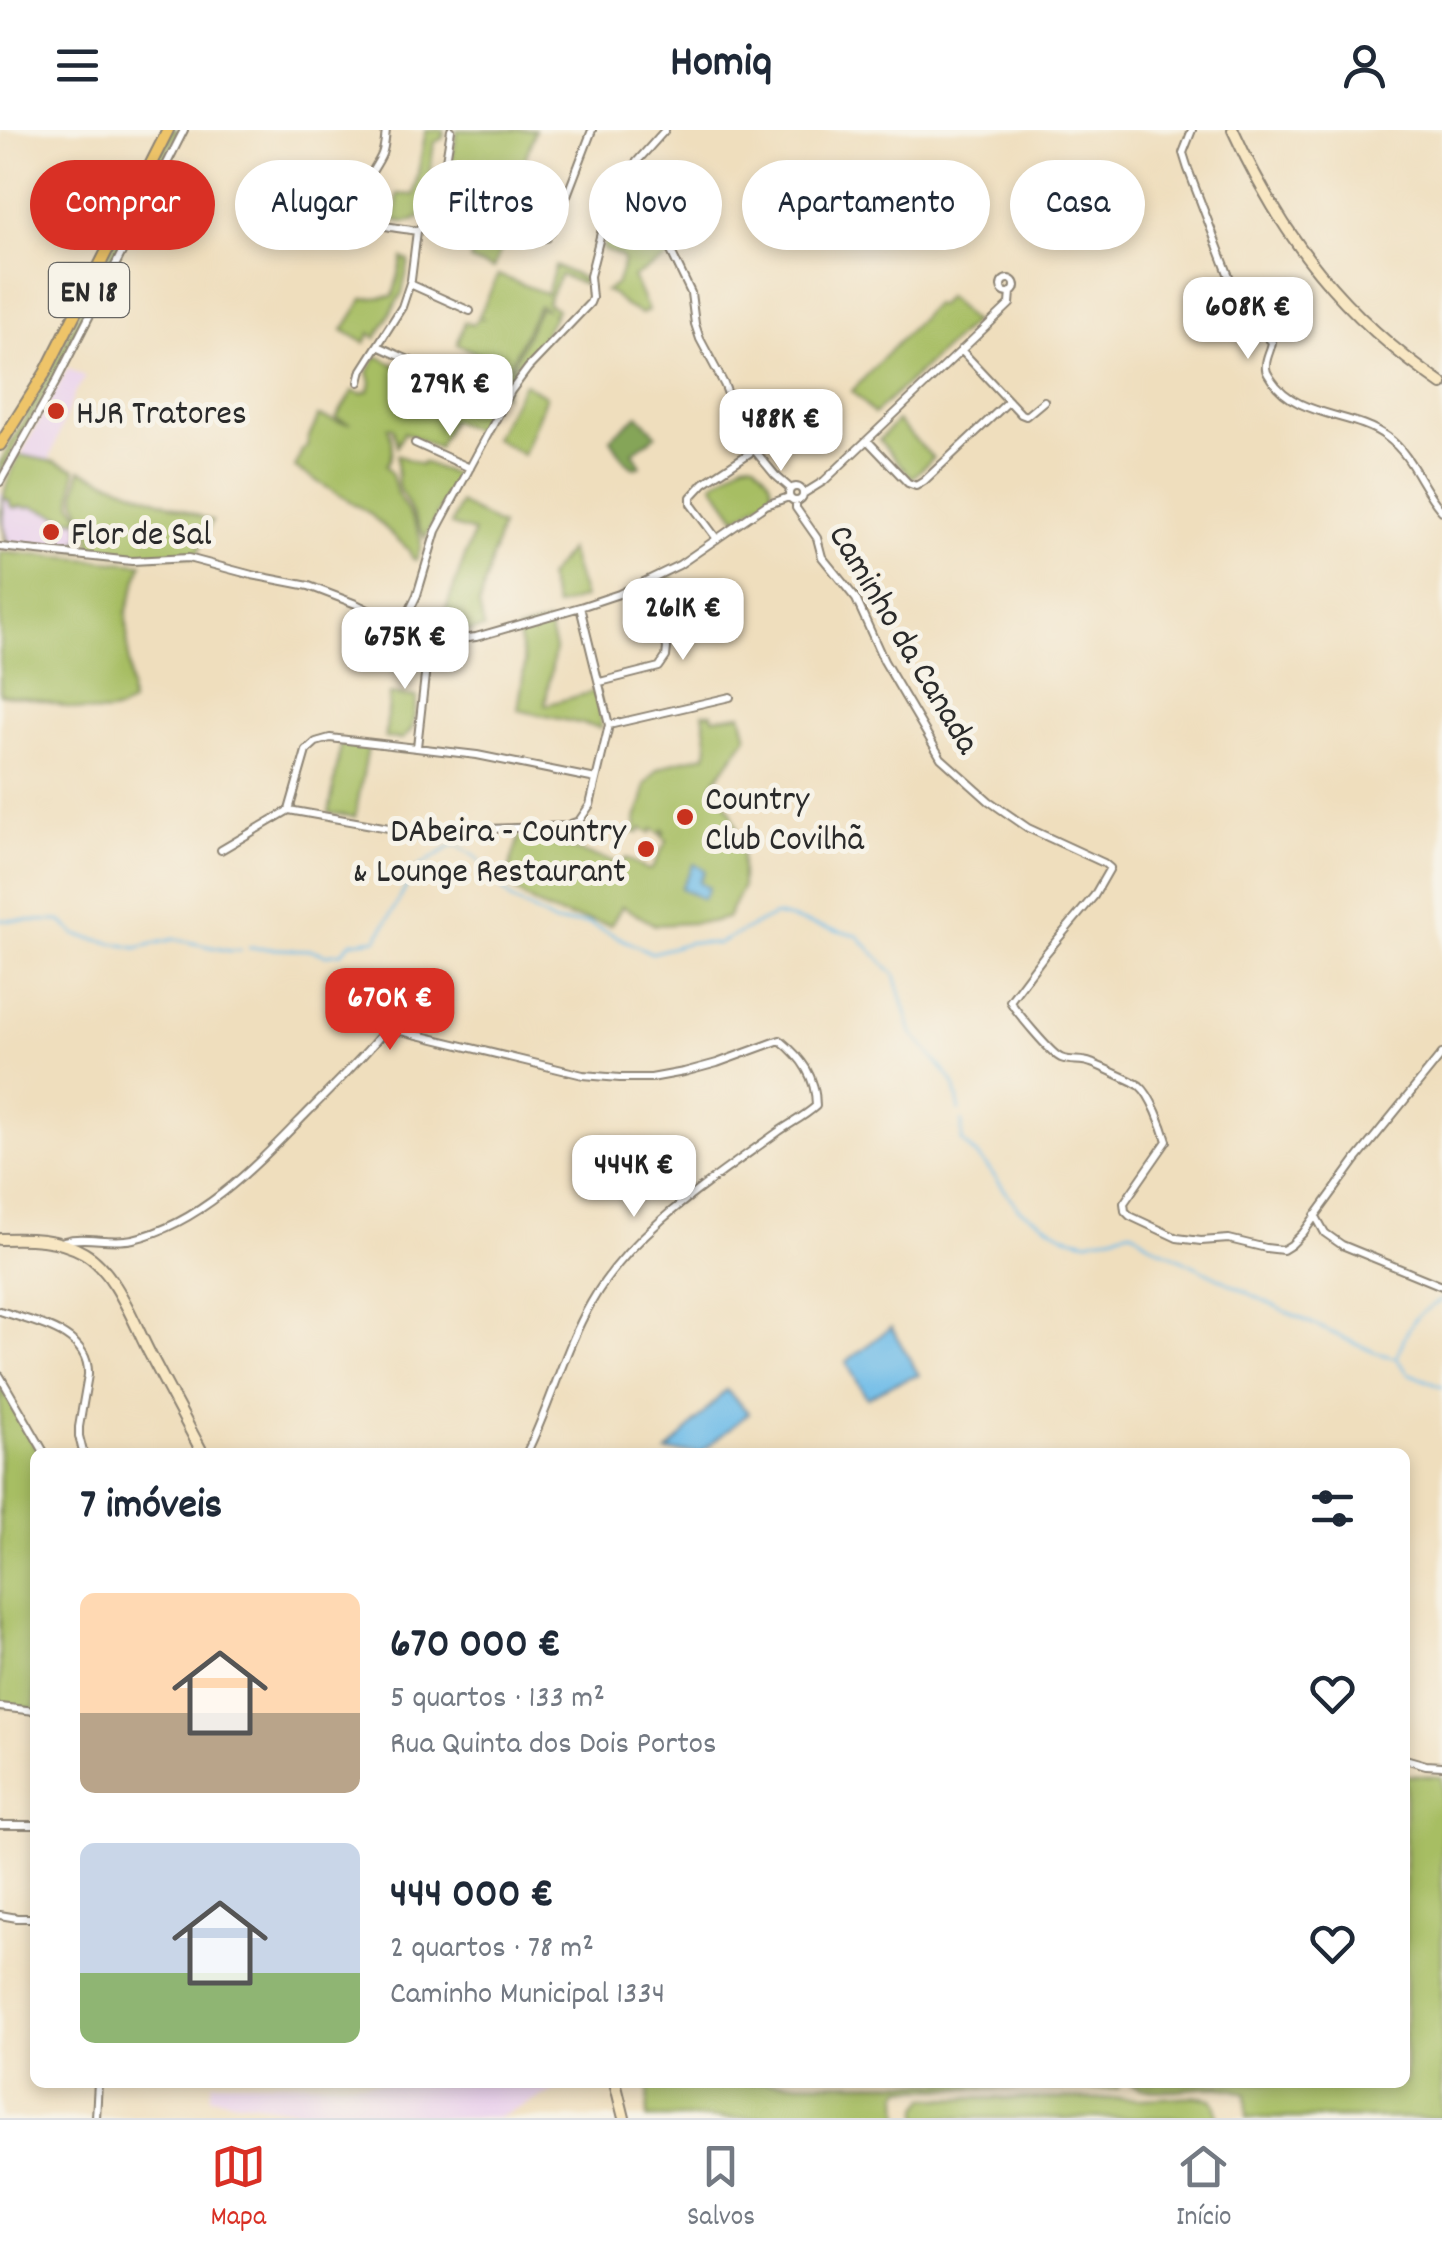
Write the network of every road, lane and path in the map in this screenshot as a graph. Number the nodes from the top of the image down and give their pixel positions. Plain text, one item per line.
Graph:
1 (168, 130) edge
2 (184, 130) edge
3 (386, 130) edge
4 (450, 130) edge
5 (592, 130) edge
6 (666, 130) edge
7 (1192, 130) edge
8 (1236, 130) edge
9 (446, 160) edge
10 (638, 160) edge
11 (569, 190) edge
12 (413, 231) edge
13 (415, 250) edge
14 (597, 250) edge
15 (670, 250) edge
16 (410, 284) junction
17 (1011, 292) dead end
18 (470, 311) dead end
19 (378, 346) junction
20 (961, 350) junction
21 (1442, 381) edge
22 (359, 382) dead end
23 (1009, 401) junction
24 (1044, 401) dead end
25 (505, 404) junction
26 (867, 440) junction
27 (415, 443) dead end
28 (0, 445) edge
29 (754, 450) junction
30 (470, 468) junction
31 (0, 482) edge
32 (803, 494) junction
33 (792, 496) junction
34 (1442, 511) edge
35 (717, 540) junction
36 (0, 547) edge
37 (648, 580) junction
38 (580, 607) junction
39 (399, 625) junction
40 (429, 640) junction
41 (600, 682) junction
42 (730, 697) dead end
43 (609, 725) junction
44 (417, 747) junction
45 (596, 780) junction
46 (289, 810) junction
47 (221, 850) dead end
48 (1442, 1054) edge
49 (1315, 1215) junction
50 (0, 1239) edge
51 (58, 1243) junction
52 (1442, 1286) edge
53 (0, 1311) edge
54 (0, 1376) edge
55 (42, 1448) edge
56 (83, 1448) edge
57 (200, 1448) edge
58 (529, 1448) edge
59 (0, 1706) edge
60 (30, 1710) edge
61 (1410, 1760) edge
62 (1442, 1766) edge
63 (0, 1825) edge
64 (30, 1825) edge
65 (0, 1916) edge
66 (30, 1918) edge
67 (98, 2088) edge
68 (616, 2088) edge
69 (96, 2118) edge
70 (624, 2118) edge

1 - 28 main road, EN 18
2 - 31 street
3 - 12 street
4 - 9 street
5 - 11 street
6 - 10 street
7 - 34 street
8 - 21 main road
13 - 16 street
14 - 25 street
15 - 29 street
16 - 18 street
16 - 19 street
17 - 20 street
19 - 22 street
19 - 25 street
20 - 23 street
20 - 26 street
23 - 24 street
23 - 26 street
25 - 30 street
26 - 32 street
27 - 30 street
29 - 33 street
29 - 35 street
30 - 39 street
32 - 33 street
32 - 33 street
33 - 35 street
33 - 49 street, Caminho da Canada
35 - 37 street
36 - 39 street
37 - 38 street
37 - 41 street
38 - 40 street
38 - 41 street
39 - 40 street
40 - 44 street
41 - 43 street
42 - 43 street
43 - 45 street
44 - 45 street
44 - 46 street
45 - 46 street
46 - 47 street
48 - 49 street
49 - 52 street
50 - 51 main road
51 - 57 main road
51 - 58 street
53 - 56 street
54 - 55 street
59 - 60 street
61 - 62 street
63 - 64 street
65 - 66 street
67 - 69 street
68 - 70 main road

